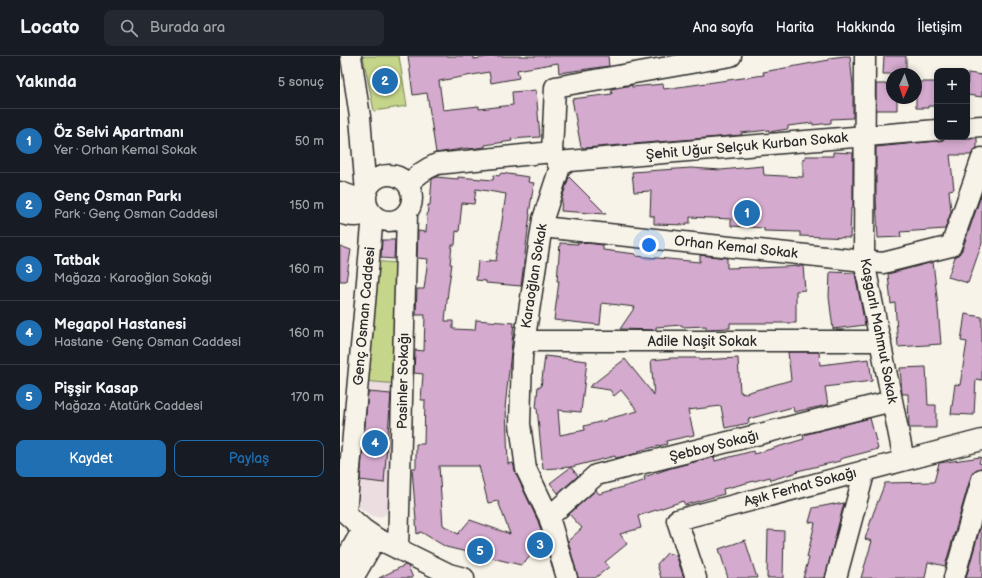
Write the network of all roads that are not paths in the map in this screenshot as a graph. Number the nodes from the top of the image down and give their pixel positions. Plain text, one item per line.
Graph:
1 (351, 56) edge
2 (730, 56) edge
3 (865, 56) edge
4 (982, 126) edge
5 (970, 127) edge
6 (934, 130) edge
7 (865, 136) junction
8 (555, 157) junction
9 (982, 158) edge
10 (408, 185) junction
11 (340, 192) edge
12 (369, 205) junction
13 (340, 213) edge
14 (407, 213) junction
15 (542, 227) junction
16 (874, 262) junction
17 (524, 341) junction
18 (880, 341) junction
19 (892, 401) junction
20 (982, 440) edge
21 (904, 460) junction
22 (865, 470) junction
23 (982, 479) edge
24 (343, 510) edge
25 (548, 517) junction
26 (369, 533) junction
27 (398, 549) junction
28 (340, 569) edge
29 (353, 578) edge
30 (464, 578) edge
31 (567, 578) edge
32 (696, 578) edge
33 (836, 578) edge
34 (954, 578) edge

1 - 12 street, Genç Osman Caddesi
2 - 8 street, Karaoğlan Sokak
3 - 7 street, Kaşgarlı Mahmut Sokak
4 - 5 street
6 - 7 street, Şehit Uğur Selçuk Kurban Sokak
7 - 8 street, Şehit Uğur Selçuk Kurban Sokak
7 - 16 street, Kaşgarlı Mahmut Sokak
8 - 10 street, Şehit Uğur Selçuk Kurban Sokak
8 - 15 street, Karaoğlan Sokak
9 - 16 street
10 - 12 street
10 - 14 street
11 - 12 street
12 - 13 street
12 - 14 street
12 - 24 street, Genç Osman Caddesi
14 - 27 street, Pasinler Sokağı
15 - 16 street, Orhan Kemal Sokak
15 - 17 street, Karaoğlan Sokak
16 - 18 street, Kaşgarlı Mahmut Sokak
17 - 18 street, Adile Naşit Sokak
17 - 25 street, Karaoğlan Sokak
18 - 19 street, Kaşgarlı Mahmut Sokak
19 - 21 street, Kaşgarlı Mahmut Sokak
19 - 25 street, Şebboy Sokağı
20 - 21 street, Aşık Ferhat Sokağı
21 - 22 street, Aşık Ferhat Sokağı
22 - 32 street, Aşık Ferhat Sokağı
22 - 33 street
23 - 34 street
24 - 26 street
25 - 31 street, Karaoğlan Sokak
26 - 27 street
26 - 28 street
26 - 29 street
27 - 30 street

